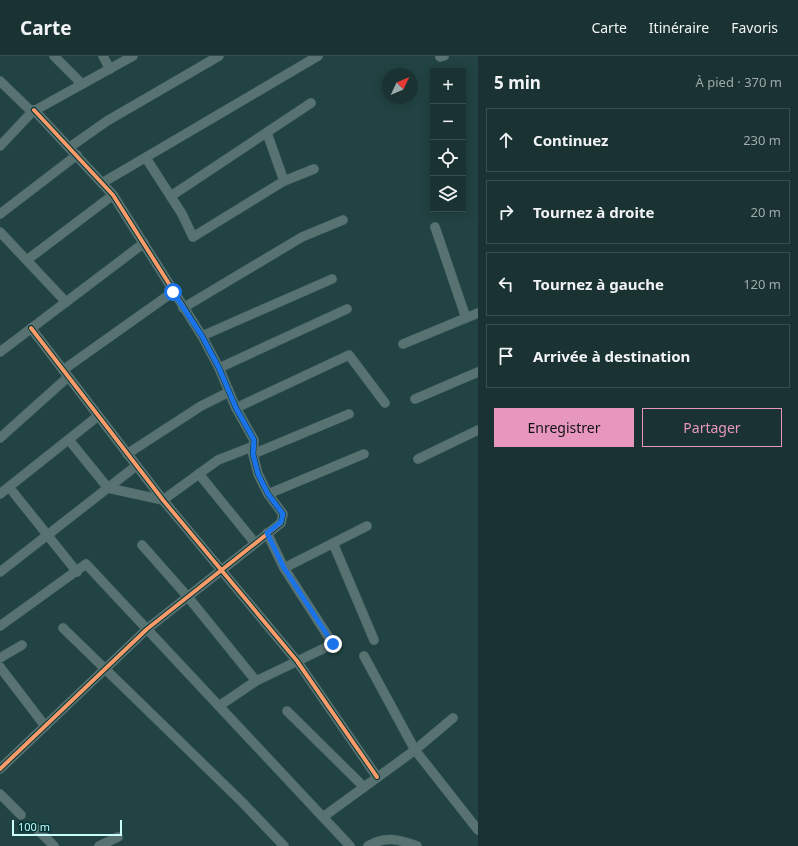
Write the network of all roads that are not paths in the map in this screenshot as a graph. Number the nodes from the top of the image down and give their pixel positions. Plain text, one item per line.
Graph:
1 (54, 56) edge
2 (103, 56) edge
3 (133, 56) edge
4 (220, 56) edge
5 (318, 56) edge
6 (110, 69) junction
7 (0, 81) edge
8 (82, 84) junction
9 (311, 103) dead end
10 (33, 111) junction
11 (267, 133) junction
12 (0, 146) edge
13 (70, 146) junction
14 (77, 155) junction
15 (146, 158) junction
16 (314, 169) dead end
17 (284, 181) junction
18 (102, 183) junction
19 (113, 195) junction
20 (170, 196) junction
21 (0, 214) edge
22 (343, 220) dead end
23 (434, 227) dead end
24 (0, 232) edge
25 (144, 243) junction
26 (27, 260) junction
27 (332, 279) dead end
28 (173, 292) junction
29 (66, 302) junction
30 (183, 308) junction
31 (347, 309) dead end
32 (478, 313) edge
33 (466, 318) junction
34 (31, 328) junction
35 (202, 336) junction
36 (403, 344) dead end
37 (0, 352) edge
38 (219, 368) junction
39 (478, 372) edge
40 (66, 373) junction
41 (229, 392) junction
42 (415, 399) dead end
43 (385, 402) dead end
44 (236, 408) junction
45 (349, 414) dead end
46 (98, 416) junction
47 (478, 430) edge
48 (0, 438) edge
49 (69, 440) junction
50 (253, 450) junction
51 (128, 454) junction
52 (364, 454) dead end
53 (418, 459) dead end
54 (136, 466) junction
55 (199, 474) junction
56 (9, 486) junction
57 (108, 488) junction
58 (0, 494) edge
59 (268, 494) junction
60 (163, 500) junction
61 (367, 526) dead end
62 (267, 533) junction
63 (48, 535) junction
64 (255, 543) junction
65 (333, 543) junction
66 (142, 545) dead end
67 (284, 568) junction
68 (221, 570) junction
69 (0, 572) edge
70 (77, 572) junction
71 (188, 597) junction
72 (0, 626) edge
73 (63, 628) dead end
74 (147, 629) junction
75 (374, 640) dead end
76 (22, 645) dead end
77 (364, 656) dead end
78 (0, 658) edge
79 (297, 661) junction
80 (0, 667) edge
81 (105, 669) junction
82 (256, 681) junction
83 (219, 706) junction
84 (287, 711) dead end
85 (453, 718) dead end
86 (45, 726) junction
87 (415, 750) junction
88 (0, 769) edge
89 (377, 777) junction
90 (364, 787) junction
91 (0, 794) edge
92 (21, 814) dead end
93 (323, 817) junction
94 (37, 829) dead end
95 (478, 830) edge
96 (118, 837) dead end
97 (54, 846) edge
98 (99, 846) edge
99 (284, 846) edge
100 (350, 846) edge
101 (368, 846) edge
102 (417, 846) edge

1 - 8 street
2 - 6 street
3 - 6 street
4 - 13 street
5 - 15 street
6 - 8 street
7 - 10 street
8 - 10 street
9 - 11 street
10 - 12 street
10 - 13 street
11 - 17 street
11 - 20 street
13 - 14 street
14 - 18 street
14 - 21 street
15 - 18 street
15 - 20 street
16 - 17 street
17 - 20 street
18 - 19 street
19 - 25 street
19 - 26 street
22 - 30 street
23 - 33 street
24 - 26 street
25 - 28 street
25 - 29 street
26 - 29 street
27 - 35 street
28 - 30 street
28 - 40 street
29 - 34 street
30 - 35 street
31 - 38 street
32 - 33 street
33 - 36 street
34 - 37 street
34 - 40 street
35 - 38 street
38 - 41 street
39 - 42 street
40 - 46 street
40 - 48 street
41 - 44 street
41 - 51 street
43 - 44 street
44 - 50 street
45 - 50 street
46 - 49 street
46 - 51 street
47 - 53 street
49 - 56 street
49 - 57 street
50 - 55 street
50 - 59 street
51 - 54 street
52 - 59 street
54 - 57 street
54 - 60 street
55 - 60 street
55 - 64 street
56 - 58 street
56 - 63 street
57 - 60 street
57 - 63 street
59 - 62 street
60 - 68 street
61 - 65 street
62 - 64 street
62 - 67 street
63 - 69 street
63 - 70 street
64 - 68 street
65 - 67 street
65 - 75 street
66 - 71 street
67 - 79 street
68 - 71 street
68 - 79 street
70 - 72 street
70 - 74 street
71 - 74 street
71 - 82 street
73 - 81 street
74 - 81 street
74 - 83 street
76 - 78 street
77 - 87 street
79 - 82 street
79 - 89 street
80 - 86 street
81 - 86 street
81 - 99 street
82 - 83 street
83 - 93 street
84 - 90 street
85 - 87 street
86 - 88 street
87 - 89 street
87 - 95 street
89 - 90 street
90 - 93 street
91 - 92 street
93 - 100 street
94 - 97 street
96 - 98 street
101 - 102 street

